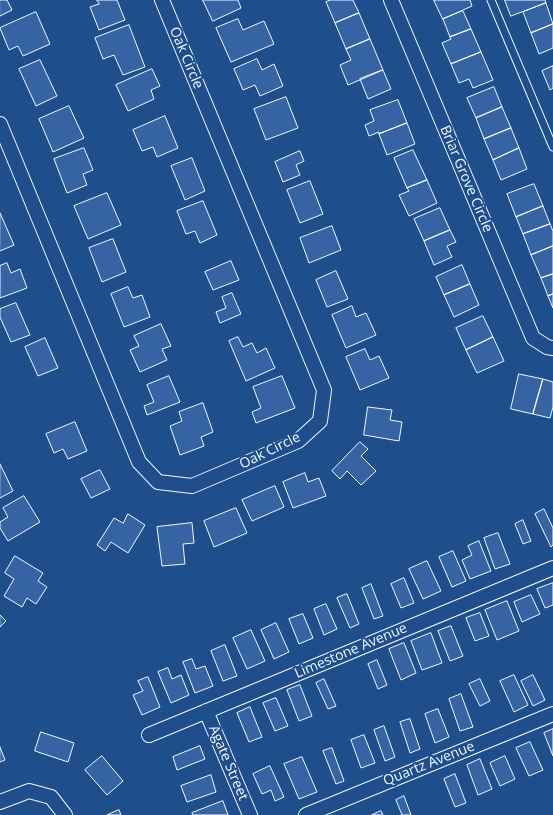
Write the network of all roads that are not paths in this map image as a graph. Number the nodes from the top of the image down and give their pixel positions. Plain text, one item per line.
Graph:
1 (162, 0) edge
2 (391, 0) edge
3 (491, 0) edge
4 (0, 124) edge
5 (553, 147) edge
6 (553, 348) edge
7 (553, 568) edge
8 (206, 711) junction
9 (553, 714) edge
10 (150, 735) dead end
11 (0, 802) edge
12 (65, 815) edge
13 (250, 815) edge
14 (306, 815) edge

1 - 4 street, Oak Circle
2 - 6 street, Briar Grove Circle
3 - 5 lane
7 - 8 street, Limestone Avenue
8 - 10 street, Limestone Avenue
8 - 13 street, Agate Street
9 - 14 street, Quartz Avenue
11 - 12 street

